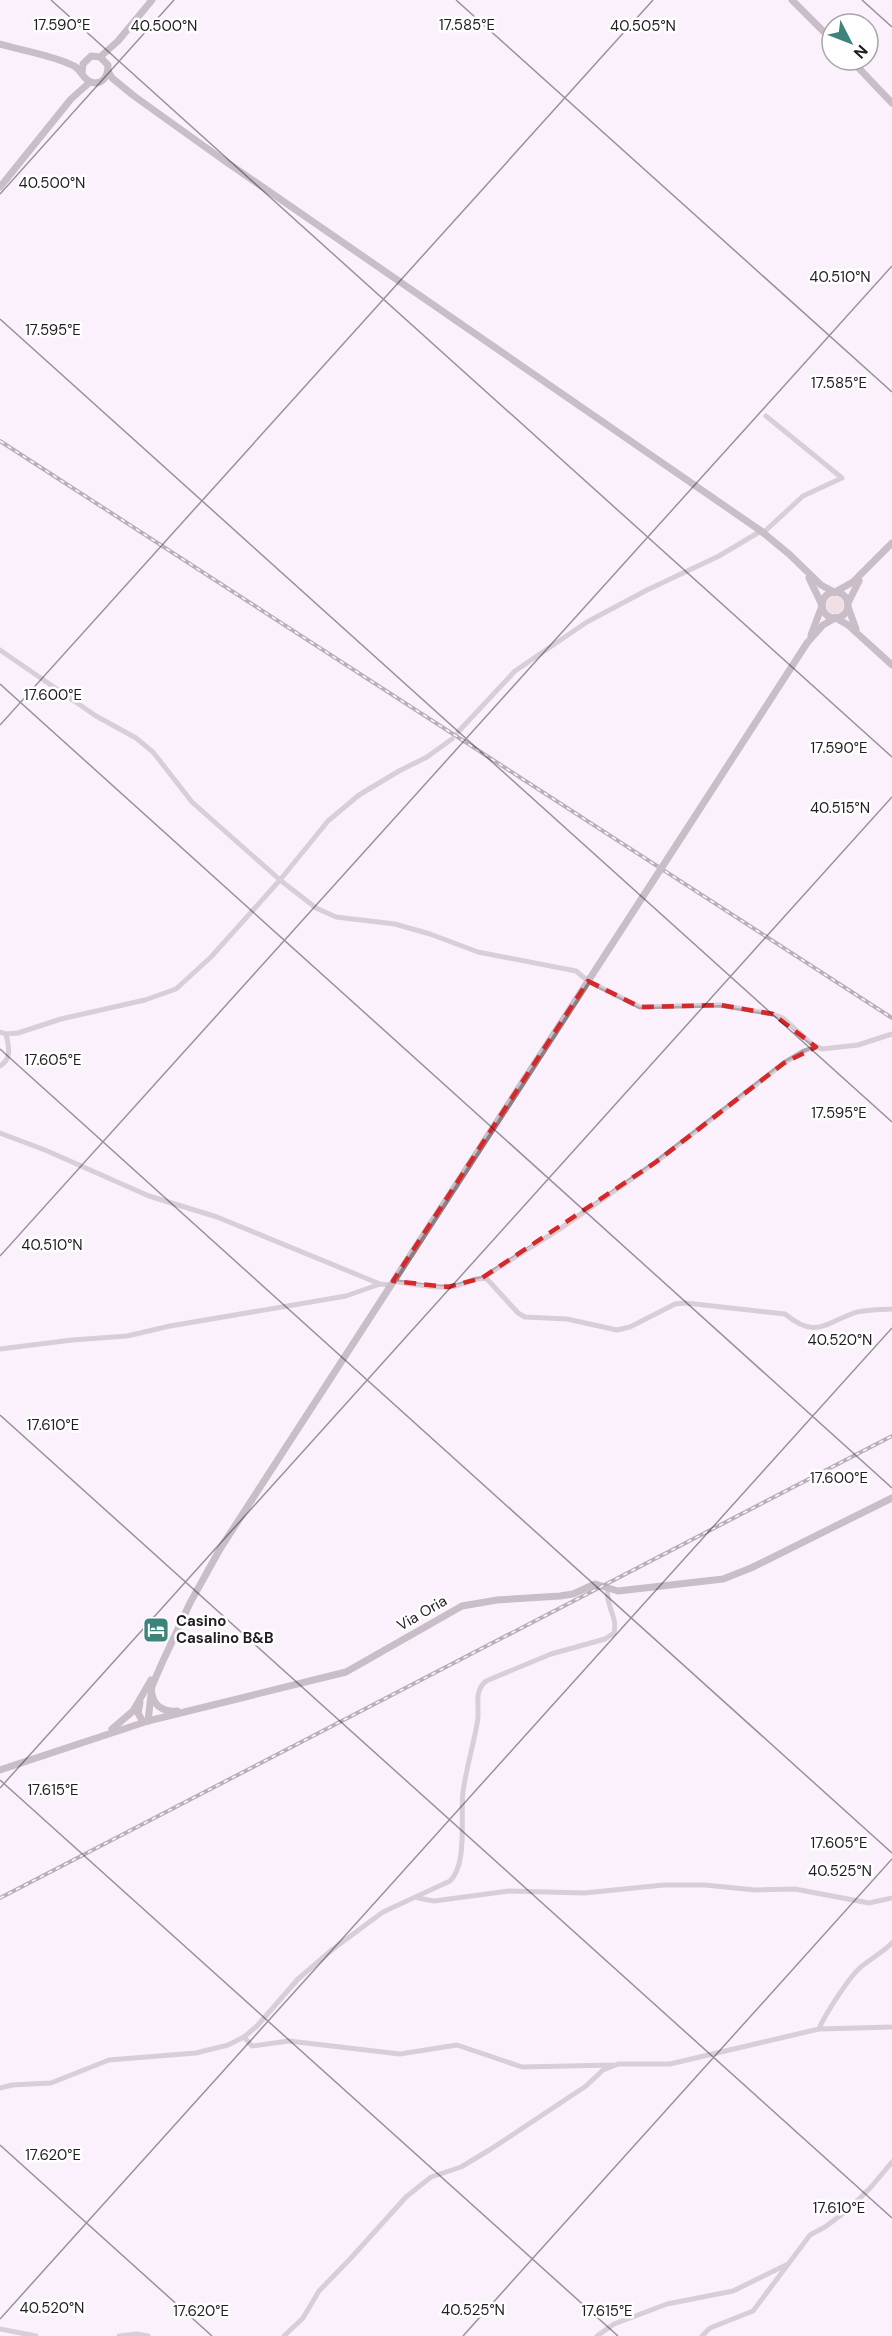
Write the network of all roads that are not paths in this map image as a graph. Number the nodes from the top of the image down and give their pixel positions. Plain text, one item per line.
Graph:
1 (152, 0) edge
2 (792, 0) edge
3 (820, 28) edge
4 (118, 41) junction
5 (0, 44) edge
6 (100, 57) junction
7 (58, 60) junction
8 (84, 62) junction
9 (107, 63) junction
10 (108, 71) junction
11 (862, 72) edge
12 (83, 74) junction
13 (90, 81) junction
14 (101, 81) junction
15 (134, 96) junction
16 (71, 99) junction
17 (892, 103) edge
18 (0, 187) edge
19 (766, 416) dead end
20 (762, 532) junction
21 (892, 543) edge
22 (802, 568) junction
23 (867, 569) junction
24 (835, 592) junction
25 (821, 605) junction
26 (848, 606) junction
27 (835, 618) junction
28 (861, 637) junction
29 (807, 643) junction
30 (0, 650) edge
31 (892, 665) edge
32 (458, 732) dead end
33 (452, 739) dead end
34 (280, 880) junction
35 (588, 981) junction
36 (3, 1033) edge
37 (892, 1034) edge
38 (816, 1047) junction
39 (0, 1066) edge
40 (0, 1133) edge
41 (482, 1278) junction
42 (392, 1283) junction
43 (380, 1284) junction
44 (892, 1309) edge
45 (0, 1349) edge
46 (892, 1498) edge
47 (608, 1589) junction
48 (178, 1627) junction
49 (152, 1686) junction
50 (140, 1700) junction
51 (186, 1711) junction
52 (145, 1722) junction
53 (106, 1733) junction
54 (0, 1770) edge
55 (418, 1898) junction
56 (892, 1898) edge
57 (892, 1943) edge
58 (892, 2027) edge
59 (819, 2029) junction
60 (244, 2037) junction
61 (618, 2064) junction
62 (0, 2088) edge
63 (892, 2162) edge
64 (788, 2264) junction
65 (0, 2329) edge
66 (36, 2336) edge
67 (119, 2336) edge
68 (148, 2336) edge
69 (284, 2336) edge
70 (597, 2336) edge
71 (702, 2336) edge

1 - 4 main road
2 - 3 main road
4 - 6 main road
4 - 9 main road
5 - 7 main road
6 - 8 main road
6 - 9 main road
7 - 8 main road
7 - 12 main road
8 - 12 main road
9 - 10 main road
10 - 14 main road
10 - 15 main road
11 - 17 main road
12 - 13 main road
12 - 16 main road
13 - 14 main road
13 - 16 main road
14 - 15 main road
15 - 20 main road
16 - 18 main road
19 - 20 street
20 - 22 main road
20 - 32 street
21 - 23 main road
22 - 24 main road
22 - 25 main road
23 - 24 main road
23 - 26 main road
24 - 25 main road
24 - 26 main road
25 - 27 main road
25 - 29 main road
26 - 27 main road
26 - 28 main road
27 - 28 main road
27 - 29 main road
28 - 31 main road
29 - 35 main road, bridge
30 - 34 street
33 - 34 street
34 - 35 street
34 - 36 street
35 - 38 street
35 - 42 main road
36 - 39 street
37 - 38 street
38 - 41 street
40 - 43 street
41 - 42 street
41 - 44 street
42 - 43 street
42 - 48 main road
43 - 45 street
46 - 47 main road, Via Oria
47 - 51 main road, Via Oria
47 - 55 street
48 - 49 main road
48 - 50 main road
49 - 51 main road
49 - 52 main road
50 - 52 main road
50 - 53 main road
51 - 52 main road, Via Oria
52 - 53 main road, Via Oria
53 - 54 main road, Via Oria
55 - 56 street
55 - 60 street
57 - 59 street
58 - 59 street
59 - 61 street
60 - 61 street
60 - 62 street
61 - 69 street
63 - 64 street
64 - 70 street
64 - 71 street
65 - 66 street
67 - 68 street

